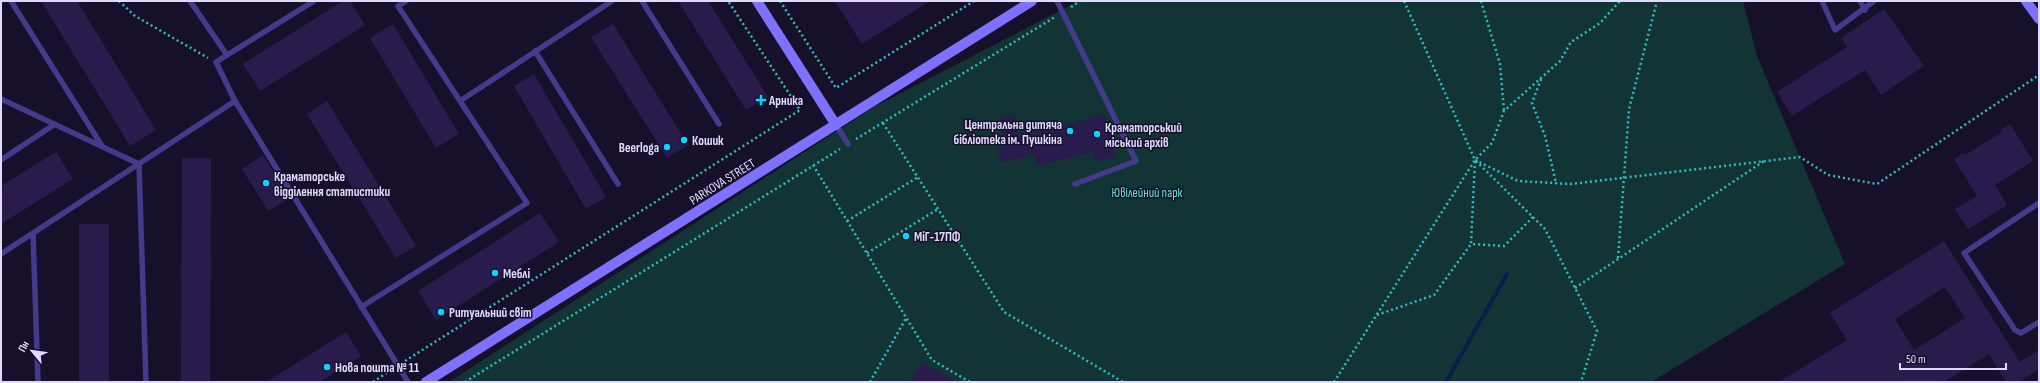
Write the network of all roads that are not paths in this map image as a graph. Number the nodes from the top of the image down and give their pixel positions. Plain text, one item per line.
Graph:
1 (11, 1) edge
2 (190, 1) edge
3 (314, 1) edge
4 (406, 1) edge
5 (612, 1) edge
6 (642, 1) edge
7 (757, 1) edge
8 (1032, 1) edge
9 (1057, 1) edge
10 (1822, 1) edge
11 (1860, 1) edge
12 (1874, 1) edge
13 (2026, 1) edge
14 (396, 3) edge
15 (1865, 10) junction
16 (2039, 19) edge
17 (535, 51) junction
18 (227, 55) junction
19 (1, 99) edge
20 (235, 101) junction
21 (460, 101) junction
22 (55, 124) junction
23 (719, 124) dead end
24 (836, 125) junction
25 (848, 144) dead end
26 (102, 147) junction
27 (1, 160) edge
28 (139, 164) junction
29 (618, 184) dead end
30 (1075, 184) dead end
31 (2039, 203) edge
32 (33, 233) junction
33 (1, 254) edge
34 (361, 307) junction
35 (2039, 322) edge
36 (38, 382) edge
37 (146, 382) edge
38 (408, 382) edge
39 (426, 382) edge

1 - 26 lane
2 - 18 lane
3 - 18 lane
4 - 14 lane
5 - 17 lane
6 - 23 lane
7 - 24 street
8 - 24 street, PARKOVA STREET
9 - 30 lane
10 - 15 lane
11 - 15 lane
12 - 15 lane
13 - 16 street
14 - 21 lane
17 - 21 lane
17 - 29 lane
18 - 20 lane
19 - 22 lane
20 - 28 lane
20 - 34 lane
21 - 34 lane
22 - 26 lane
22 - 27 lane
24 - 25 lane
24 - 39 street, PARKOVA STREET
26 - 28 lane
28 - 32 lane
28 - 37 lane
31 - 35 lane
32 - 33 lane
32 - 36 lane
34 - 38 lane

